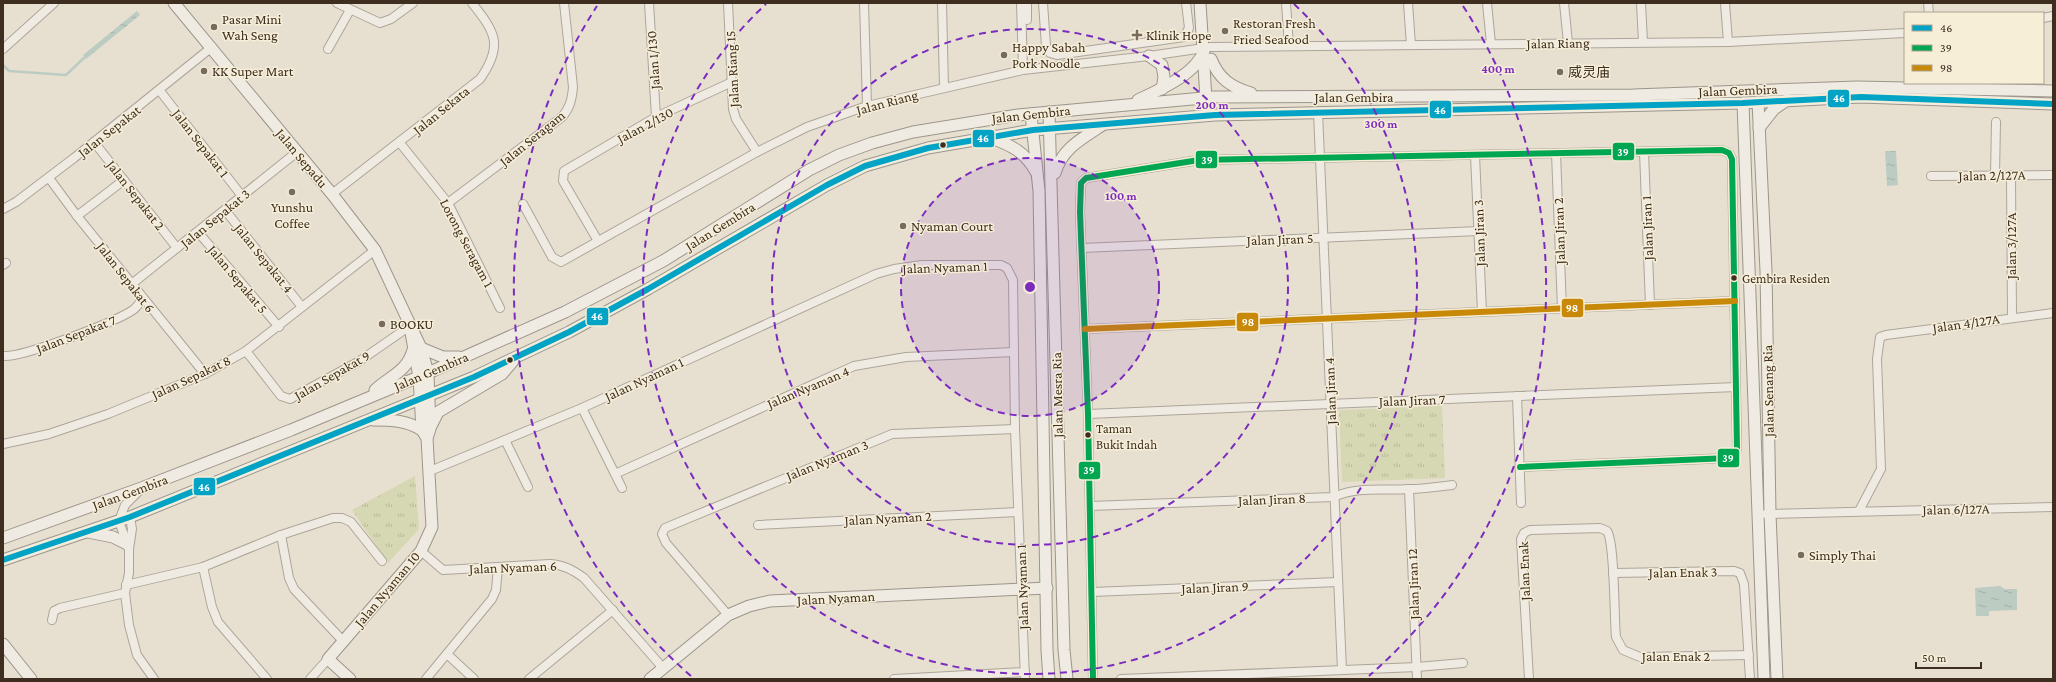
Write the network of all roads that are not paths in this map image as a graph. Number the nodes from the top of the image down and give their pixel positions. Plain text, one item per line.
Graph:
1 (54, 3) edge
2 (174, 3) edge
3 (337, 3) edge
4 (413, 3) edge
5 (472, 3) edge
6 (564, 3) edge
7 (649, 3) edge
8 (728, 3) edge
9 (864, 3) edge
10 (942, 3) edge
11 (1021, 3) edge
12 (1027, 3) edge
13 (1043, 3) edge
14 (1186, 3) edge
15 (1200, 3) edge
16 (1207, 3) edge
17 (1286, 3) edge
18 (1408, 3) edge
19 (1487, 3) edge
20 (1564, 3) edge
21 (1641, 3) edge
22 (1725, 3) edge
23 (350, 10) junction
24 (1904, 33) edge
25 (1643, 42) junction
26 (1728, 42) junction
27 (1568, 43) junction
28 (1491, 44) junction
29 (1411, 45) junction
30 (4, 46) edge
31 (1289, 46) junction
32 (212, 47) junction
33 (328, 49) dead end
34 (1207, 51) junction
35 (1149, 56) junction
36 (1026, 69) junction
37 (732, 82) junction
38 (1986, 86) edge
39 (944, 87) junction
40 (1162, 89) junction
41 (160, 91) junction
42 (2053, 91) edge
43 (1753, 94) junction
44 (1263, 96) junction
45 (1210, 97) junction
46 (1789, 99) junction
47 (1989, 102) junction
48 (1132, 103) junction
49 (1743, 103) junction
50 (2053, 104) edge
51 (868, 106) junction
52 (1049, 112) junction
53 (1318, 112) junction
54 (1031, 114) junction
55 (1211, 115) junction
56 (656, 117) junction
57 (1996, 122) dead end
58 (1103, 124) junction
59 (1759, 128) junction
60 (1051, 129) junction
61 (1033, 130) junction
62 (989, 137) junction
63 (94, 142) junction
64 (400, 143) junction
65 (297, 152) junction
66 (757, 152) junction
67 (1644, 152) junction
68 (1556, 153) junction
69 (1476, 155) junction
70 (1320, 158) junction
71 (2011, 175) junction
72 (2053, 175) edge
73 (1038, 176) junction
74 (1931, 176) dead end
75 (1995, 176) junction
76 (49, 178) junction
77 (124, 180) junction
78 (1052, 181) junction
79 (332, 194) junction
80 (242, 196) junction
81 (448, 203) junction
82 (523, 204) dead end
83 (3, 209) edge
84 (225, 210) junction
85 (77, 216) junction
86 (1479, 231) junction
87 (198, 232) junction
88 (1323, 237) junction
89 (598, 241) junction
90 (177, 248) junction
91 (1082, 248) junction
92 (375, 250) junction
93 (133, 283) junction
94 (143, 298) junction
95 (1735, 302) junction
96 (1650, 305) junction
97 (302, 307) junction
98 (500, 308) dead end
99 (1562, 309) junction
100 (1482, 312) junction
101 (2053, 313) edge
102 (2012, 317) junction
103 (1327, 318) junction
104 (410, 326) junction
105 (278, 327) junction
106 (1085, 329) junction
107 (417, 349) junction
108 (246, 351) junction
109 (1014, 352) junction
110 (3, 356) edge
111 (465, 357) junction
112 (516, 357) junction
113 (205, 374) junction
114 (424, 375) junction
115 (1736, 387) junction
116 (425, 396) junction
117 (1516, 396) junction
118 (366, 398) junction
119 (1330, 404) junction
120 (582, 408) junction
121 (1088, 414) junction
122 (370, 420) junction
123 (1014, 429) junction
124 (426, 432) junction
125 (505, 440) junction
126 (3, 444) edge
127 (1520, 467) junction
128 (430, 471) junction
129 (615, 474) junction
130 (1452, 486) dead end
131 (144, 487) junction
132 (528, 487) dead end
133 (622, 488) dead end
134 (1409, 490) junction
135 (1334, 497) junction
136 (1521, 503) dead end
137 (1090, 506) junction
138 (2053, 506) edge
139 (1859, 511) junction
140 (1018, 512) junction
141 (1764, 514) junction
142 (124, 519) junction
143 (758, 525) dead end
144 (85, 532) junction
145 (281, 535) junction
146 (3, 538) edge
147 (1610, 539) joint
148 (128, 547) junction
149 (421, 550) junction
150 (3, 560) edge
151 (382, 561) dead end
152 (203, 567) junction
153 (498, 567) junction
154 (1613, 573) junction
155 (1338, 582) junction
156 (1047, 588) junction
157 (126, 589) junction
158 (1022, 590) junction
159 (1092, 592) junction
160 (612, 610) junction
161 (728, 616) junction
162 (52, 620) dead end
163 (343, 641) junction
164 (3, 644) edge
165 (447, 654) junction
166 (1749, 655) junction
167 (328, 659) junction
168 (1463, 663) dead end
169 (1416, 667) junction
170 (663, 668) junction
171 (1342, 670) junction
172 (1025, 675) edge
173 (1263, 676) edge
174 (31, 679) edge
175 (154, 679) edge
176 (267, 679) edge
177 (310, 679) edge
178 (350, 679) edge
179 (426, 679) edge
180 (474, 679) edge
181 (529, 679) edge
182 (650, 679) edge
183 (894, 679) edge
184 (1049, 679) edge
185 (1067, 679) edge
186 (1093, 679) edge
187 (1121, 679) edge
188 (1417, 679) edge
189 (1529, 679) edge
190 (1750, 679) edge
191 (1764, 679) edge
192 (1778, 679) edge

1 - 30 street
2 - 32 main road, Jalan Sepadu
3 - 23 street
4 - 23 street
5 - 64 street, Jalan Sekata
6 - 81 street, Jalan Seragam
7 - 56 street, Jalan 1/130
8 - 37 street, Jalan Riang 15
9 - 51 street
10 - 39 street
11 - 36 street
12 - 36 street
13 - 14 street
15 - 34 main road
16 - 34 main road
17 - 31 street
18 - 29 street
19 - 28 street
20 - 27 street
21 - 25 street
22 - 26 street
23 - 33 street
24 - 26 street, Jalan Riang
25 - 26 street, Jalan Riang
25 - 27 street, Jalan Riang
27 - 28 street, Jalan Riang
28 - 29 street, Jalan Riang
29 - 31 street, Jalan Riang
31 - 34 street, Jalan Riang
32 - 41 street, Jalan Sepakat
32 - 65 main road, Jalan Sepadu
34 - 35 street, Jalan Riang
34 - 40 main road
34 - 44 main road
34 - 45 main road
35 - 36 street, Jalan Riang
35 - 40 main road
36 - 39 street, Jalan Riang
37 - 56 street, Jalan 2/130
37 - 66 street, Jalan Riang 15
38 - 42 main road, Jalan Gembira
38 - 43 main road, Jalan Gembira
38 - 47 street
39 - 51 street, Jalan Riang
40 - 48 main road
41 - 63 street, Jalan Sepakat
41 - 80 street, Jalan Sepakat 1
43 - 44 main road, Jalan Gembira
43 - 46 main road, Jalan Gembira
43 - 49 main road
43 - 59 main road, Jalan Senang Ria
44 - 45 main road, Jalan Gembira
45 - 48 main road, Jalan Gembira
45 - 55 main road
46 - 47 main road, Jalan Gembira
46 - 59 main road
47 - 50 main road, Jalan Gembira
48 - 52 main road, Jalan Gembira
49 - 53 main road, Jalan Gembira
49 - 141 main road, Jalan Senang Ria
51 - 66 street, Jalan Riang
52 - 54 main road, Jalan Gembira
52 - 60 main road, Jalan Mesra Ria
53 - 55 main road, Jalan Gembira
53 - 70 street, Jalan Jiran 4
54 - 61 main road, Jalan Mesra Ria
54 - 111 main road, Jalan Gembira
55 - 58 main road, Jalan Gembira
56 - 89 street, Jalan 2/130
57 - 75 street
58 - 60 main road, Jalan Gembira
58 - 78 main road
59 - 141 main road, Jalan Senang Ria
60 - 61 main road, Jalan Gembira
60 - 78 main road, Jalan Mesra Ria
61 - 62 main road, Jalan Gembira
61 - 73 main road, Jalan Mesra Ria
62 - 73 main road
62 - 112 main road, Jalan Gembira
63 - 76 street, Jalan Sepakat
63 - 77 street, Jalan Sepakat 2
64 - 79 street, Jalan Sekata
64 - 81 street, Lorong Seragam 1
65 - 79 main road, Jalan Sepadu
65 - 80 street, Jalan Sepakat 3
66 - 89 street, Jalan Riang
67 - 68 street
67 - 95 street
67 - 96 street, Jalan Jiran 1
68 - 69 street
68 - 99 street, Jalan Jiran 2
69 - 70 street
69 - 86 street, Jalan Jiran 3
70 - 88 street, Jalan Jiran 4
70 - 91 street
71 - 72 street, Jalan 2/127A
71 - 75 street, Jalan 2/127A
71 - 102 street, Jalan 3/127A
73 - 156 main road, Jalan Mesra Ria
74 - 75 street, Jalan 2/127A
76 - 83 street, Jalan Sepakat
76 - 85 street, Jalan Sepakat 6
77 - 85 street
77 - 90 street, Jalan Sepakat 2
78 - 185 main road, Jalan Mesra Ria
79 - 92 main road, Jalan Sepadu
80 - 84 street, Jalan Sepakat 3
81 - 98 street, Lorong Seragam 1
82 - 89 street, Jalan Riang
84 - 87 street, Jalan Sepakat 3
84 - 97 street, Jalan Sepakat 4
85 - 93 street, Jalan Sepakat 6
86 - 88 street, Jalan Jiran 5
86 - 100 street, Jalan Jiran 3
87 - 90 street, Jalan Sepakat 3
87 - 105 street, Jalan Sepakat 5
88 - 91 street, Jalan Jiran 5
88 - 103 street, Jalan Jiran 4
90 - 93 street, Jalan Sepakat 3
91 - 106 street
92 - 97 street, Jalan Sepakat 8
92 - 104 main road, Jalan Sepadu
93 - 94 street, Jalan Sepakat 6
94 - 110 street, Jalan Sepakat 7
94 - 113 street, Jalan Sepakat 6
95 - 96 street
95 - 115 street
96 - 99 street
97 - 105 street, Jalan Sepakat 8
99 - 100 street
100 - 103 street
101 - 102 street, Jalan 4/127A
102 - 139 street, Jalan 4/127A
103 - 106 street
103 - 119 street, Jalan Jiran 4
104 - 107 main road, Jalan Sepadu
104 - 108 street, Jalan Sepakat 9
105 - 108 street, Jalan Sepakat 8
106 - 121 street
107 - 111 main road
107 - 114 main road, Jalan Sepadu
107 - 118 main road
108 - 113 street, Jalan Sepakat 8
109 - 120 street, Jalan Nyaman 1
109 - 123 street, Jalan Nyaman 1
109 - 129 street, Jalan Nyaman 4
111 - 114 main road, Jalan Gembira
112 - 116 main road, Jalan Gembira
112 - 124 main road
113 - 126 street, Jalan Sepakat 8
114 - 116 main road, Jalan Sepadu
114 - 118 main road, Jalan Gembira
115 - 117 street, Jalan Jiran 7
115 - 127 street
116 - 122 main road, Jalan Gembira
116 - 124 main road, Jalan Nyaman 10
117 - 119 street, Jalan Jiran 7
117 - 127 street
118 - 131 main road, Jalan Gembira
119 - 121 street, Jalan Jiran 7
119 - 135 street, Jalan Jiran 4
120 - 125 street, Jalan Nyaman 1
120 - 129 street
121 - 137 street
122 - 124 main road
122 - 142 main road, Jalan Gembira
123 - 140 street, Jalan Nyaman 1
123 - 161 street, Jalan Nyaman 3
124 - 128 main road, Jalan Nyaman 10
125 - 128 street, Jalan Nyaman 1
125 - 132 street
127 - 136 street
128 - 149 main road, Jalan Nyaman 10
129 - 133 street
130 - 134 street, Jalan Jiran 8
131 - 142 street
131 - 146 main road, Jalan Gembira
134 - 135 street, Jalan Jiran 8
134 - 169 street, Jalan Jiran 12
135 - 137 street, Jalan Jiran 8
135 - 155 street, Jalan Jiran 4
137 - 159 street
138 - 139 street, Jalan 6/127A
139 - 141 street, Jalan 6/127A
140 - 143 street, Jalan Nyaman 2
140 - 158 street, Jalan Nyaman 1
141 - 191 main road, Jalan Senang Ria
141 - 192 main road, Jalan Senang Ria
142 - 144 main road, Jalan Gembira
142 - 148 street
144 - 148 main road
144 - 150 main road, Jalan Gembira
145 - 151 street
145 - 152 street
145 - 163 street
147 - 154 street, Jalan Enak 2
147 - 189 street, Jalan Enak
148 - 157 street
149 - 153 street, Jalan Nyaman 6
149 - 163 main road, Jalan Nyaman 10
152 - 157 street
152 - 176 street
153 - 160 street, Jalan Nyaman 6
153 - 165 street
154 - 166 street, Jalan Enak 2
154 - 166 street, Jalan Enak 3
155 - 159 street, Jalan Jiran 9
155 - 171 street, Jalan Jiran 4
156 - 158 main road, Jalan Nyaman
156 - 184 main road, Jalan Mesra Ria
157 - 162 street
157 - 175 street
158 - 161 main road, Jalan Nyaman
158 - 172 street, Jalan Nyaman 1
159 - 186 street
160 - 170 street, Jalan Nyaman 6
160 - 181 street
161 - 170 main road, Jalan Nyaman
163 - 167 main road, Jalan Nyaman 10
164 - 174 main road
165 - 179 street
165 - 180 street
166 - 190 street
167 - 177 street, Jalan Nyaman 10
167 - 178 main road
168 - 169 street
169 - 171 street
169 - 188 street, Jalan Jiran 12
170 - 182 main road, Jalan Nyaman
171 - 173 street
172 - 183 street
173 - 187 street

